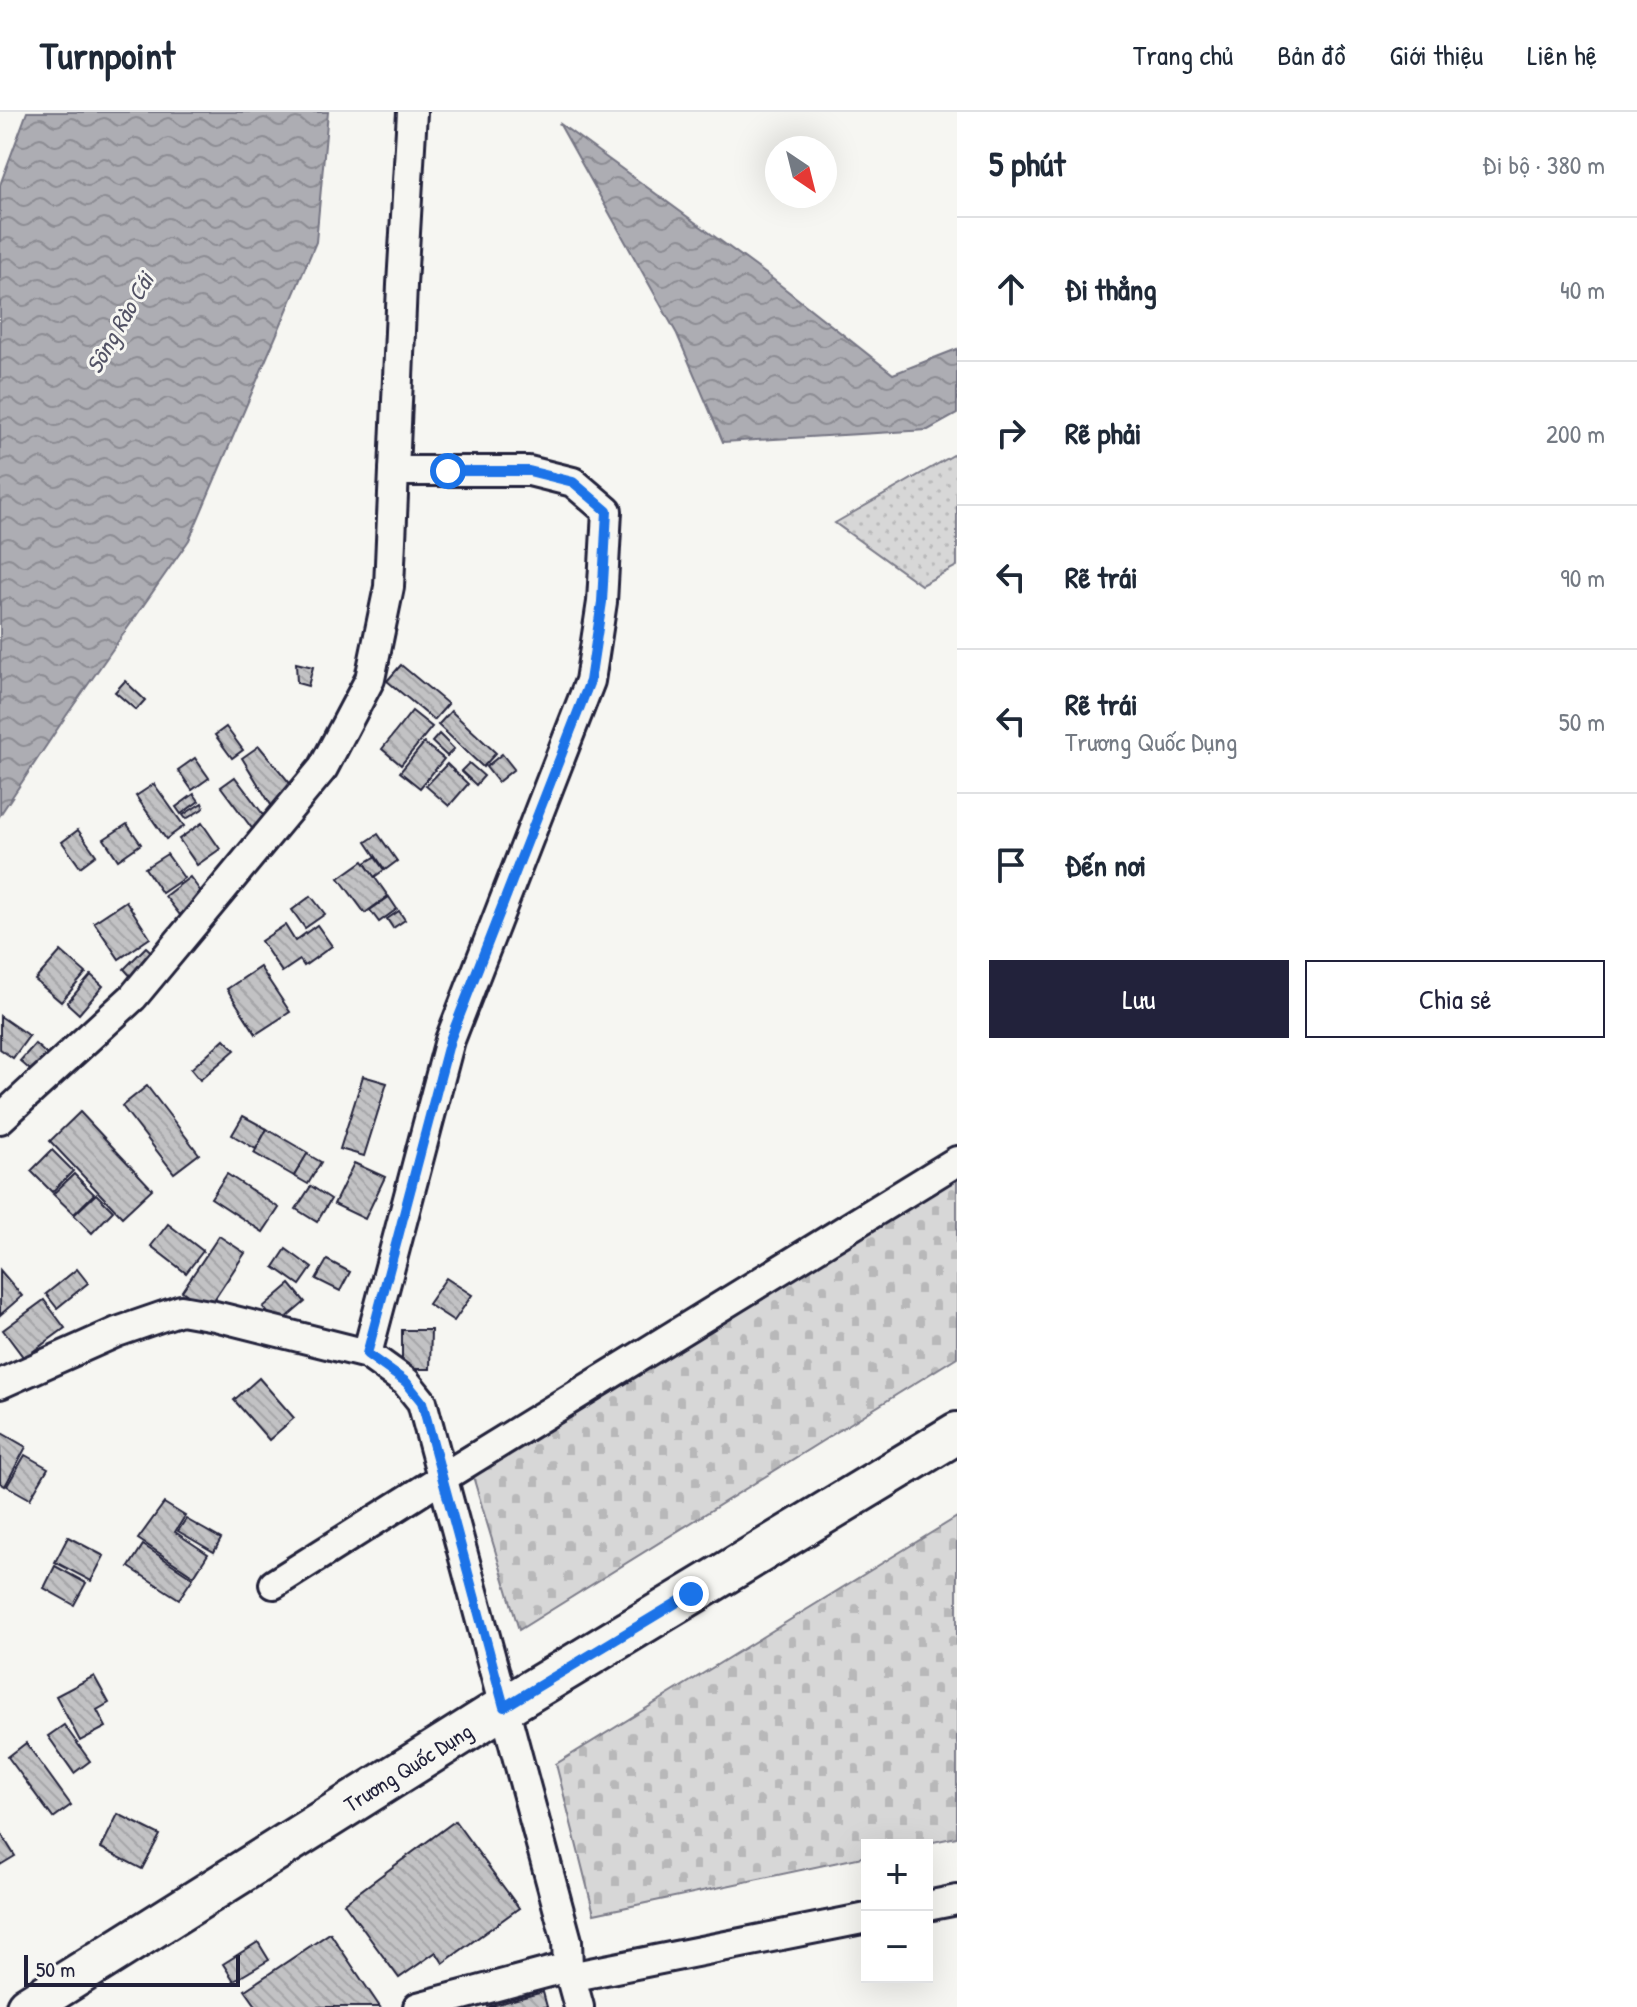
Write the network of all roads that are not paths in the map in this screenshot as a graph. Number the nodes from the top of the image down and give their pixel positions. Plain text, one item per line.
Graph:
1 (412, 112) edge
2 (394, 471) junction
3 (0, 1119) edge
4 (957, 1161) edge
5 (367, 1354) junction
6 (0, 1384) edge
7 (957, 1433) edge
8 (442, 1478) junction
9 (274, 1584) dead end
10 (504, 1707) junction
11 (957, 1900) edge
12 (933, 1905) edge
13 (861, 1919) edge
14 (569, 1972) junction
15 (27, 2007) edge
16 (418, 2007) edge
17 (579, 2007) edge

1 - 2 street
2 - 3 street
2 - 5 street
4 - 8 street
5 - 6 street
5 - 8 street
7 - 10 street, Trương Quốc Dụng
8 - 9 street
8 - 10 street
10 - 14 street
10 - 15 street, Trương Quốc Dụng
11 - 12 street
13 - 14 street
14 - 16 street
14 - 17 street

